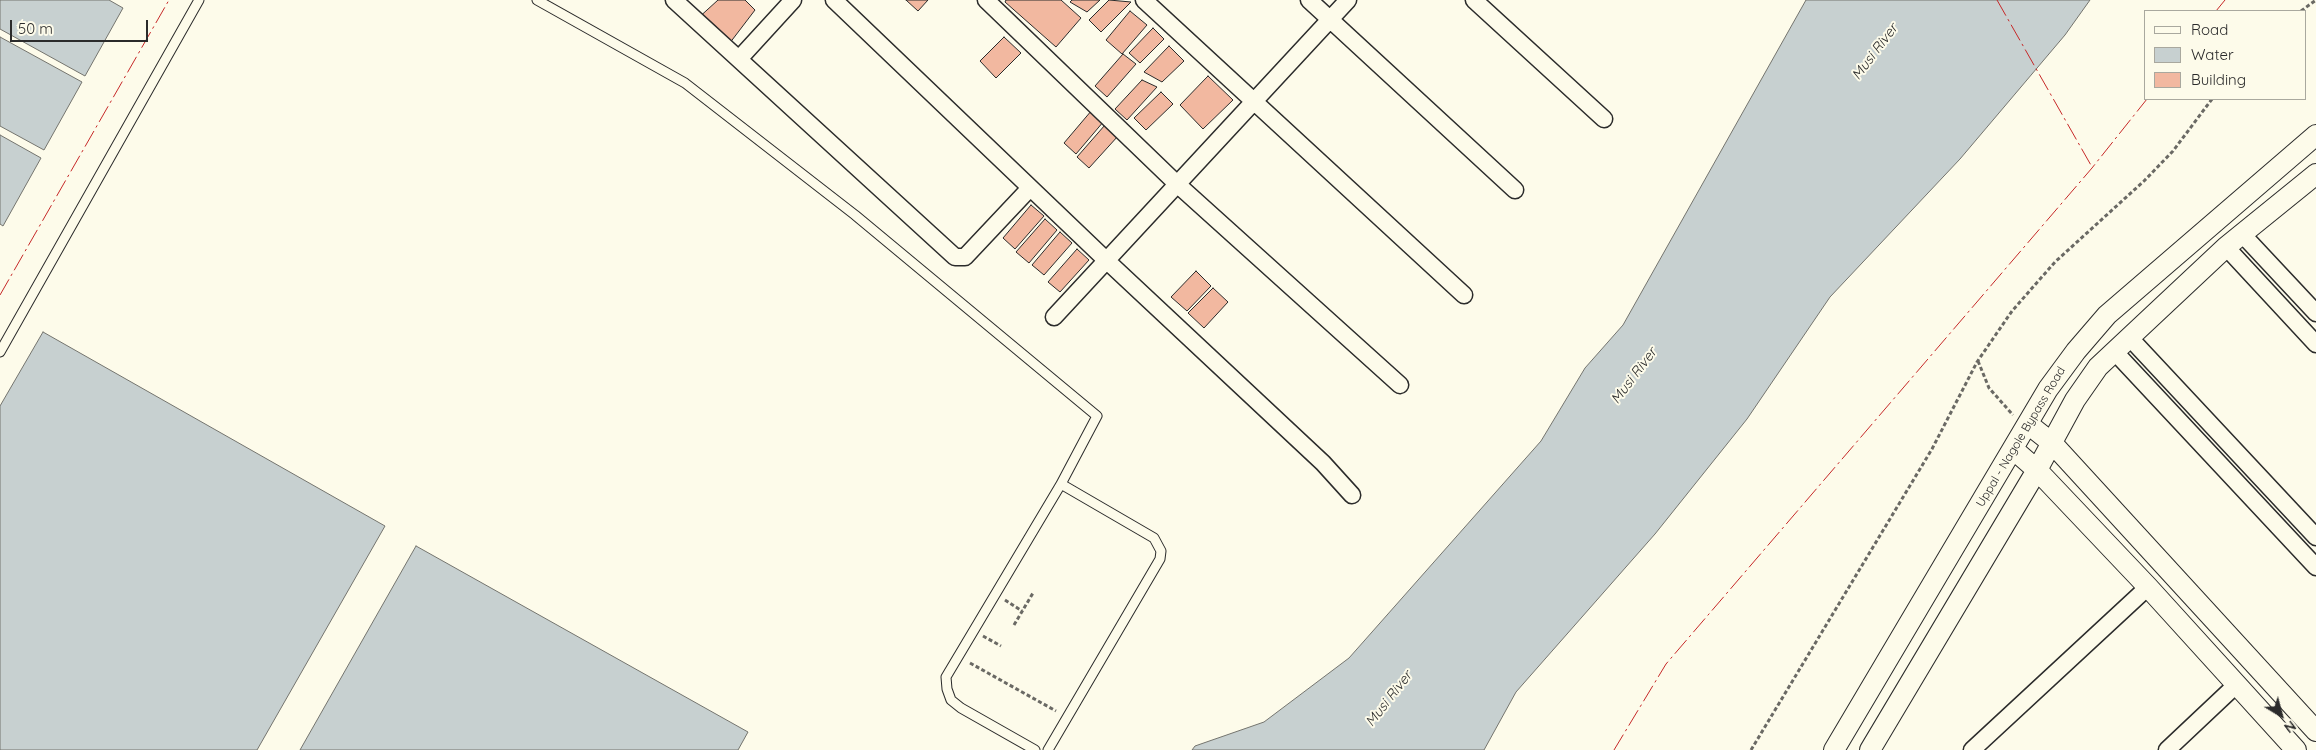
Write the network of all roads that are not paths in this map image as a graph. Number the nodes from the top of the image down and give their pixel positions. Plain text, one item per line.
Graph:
1 (199, 0) edge
2 (537, 0) edge
3 (674, 0) edge
4 (793, 0) edge
5 (834, 0) edge
6 (986, 0) edge
7 (1144, 0) edge
8 (1309, 0) edge
9 (1348, 0) edge
10 (1474, 0) edge
11 (1330, 19) junction
12 (739, 59) junction
13 (1254, 101) junction
14 (1604, 119) dead end
15 (2316, 135) edge
16 (2316, 174) edge
17 (1177, 184) junction
18 (1030, 188) junction
19 (1515, 190) dead end
20 (2243, 235) junction
21 (2226, 247) junction
22 (1106, 260) junction
23 (1464, 295) dead end
24 (2316, 313) edge
25 (1054, 317) dead end
26 (2121, 344) junction
27 (2316, 344) edge
28 (0, 352) edge
29 (1400, 385) dead end
30 (2028, 424) junction
31 (2052, 443) junction
32 (2013, 449) junction
33 (2037, 470) junction
34 (1061, 484) junction
35 (1352, 495) dead end
36 (2316, 537) edge
37 (2316, 567) edge
38 (2148, 587) junction
39 (2236, 685) junction
40 (2316, 731) edge
41 (1035, 750) edge
42 (1048, 750) edge
43 (1834, 750) edge
44 (1870, 750) edge
45 (1972, 750) edge
46 (2167, 750) edge
47 (2296, 750) edge

1 - 28 lane
2 - 34 lane
3 - 12 street
4 - 12 street
5 - 18 street
6 - 17 street
7 - 13 street
8 - 11 street
9 - 11 street
10 - 14 street
11 - 13 street
11 - 19 street
12 - 18 street
13 - 17 street
13 - 23 street
15 - 30 street, Uppal - Nagole Bypass Road
16 - 20 street
17 - 22 street
17 - 29 street
18 - 22 street
20 - 21 street
20 - 24 street
21 - 26 street
21 - 27 street
22 - 25 street
22 - 35 street
26 - 31 street
26 - 36 street
26 - 37 street
30 - 31 street
30 - 32 street, Uppal - Nagole Bypass Road
31 - 33 street
31 - 40 street
32 - 33 street
32 - 43 street, Uppal - Nagole Bypass Road
33 - 38 street
33 - 44 street
34 - 41 lane
34 - 42 lane
38 - 39 street
38 - 45 street
39 - 46 street
39 - 47 street

